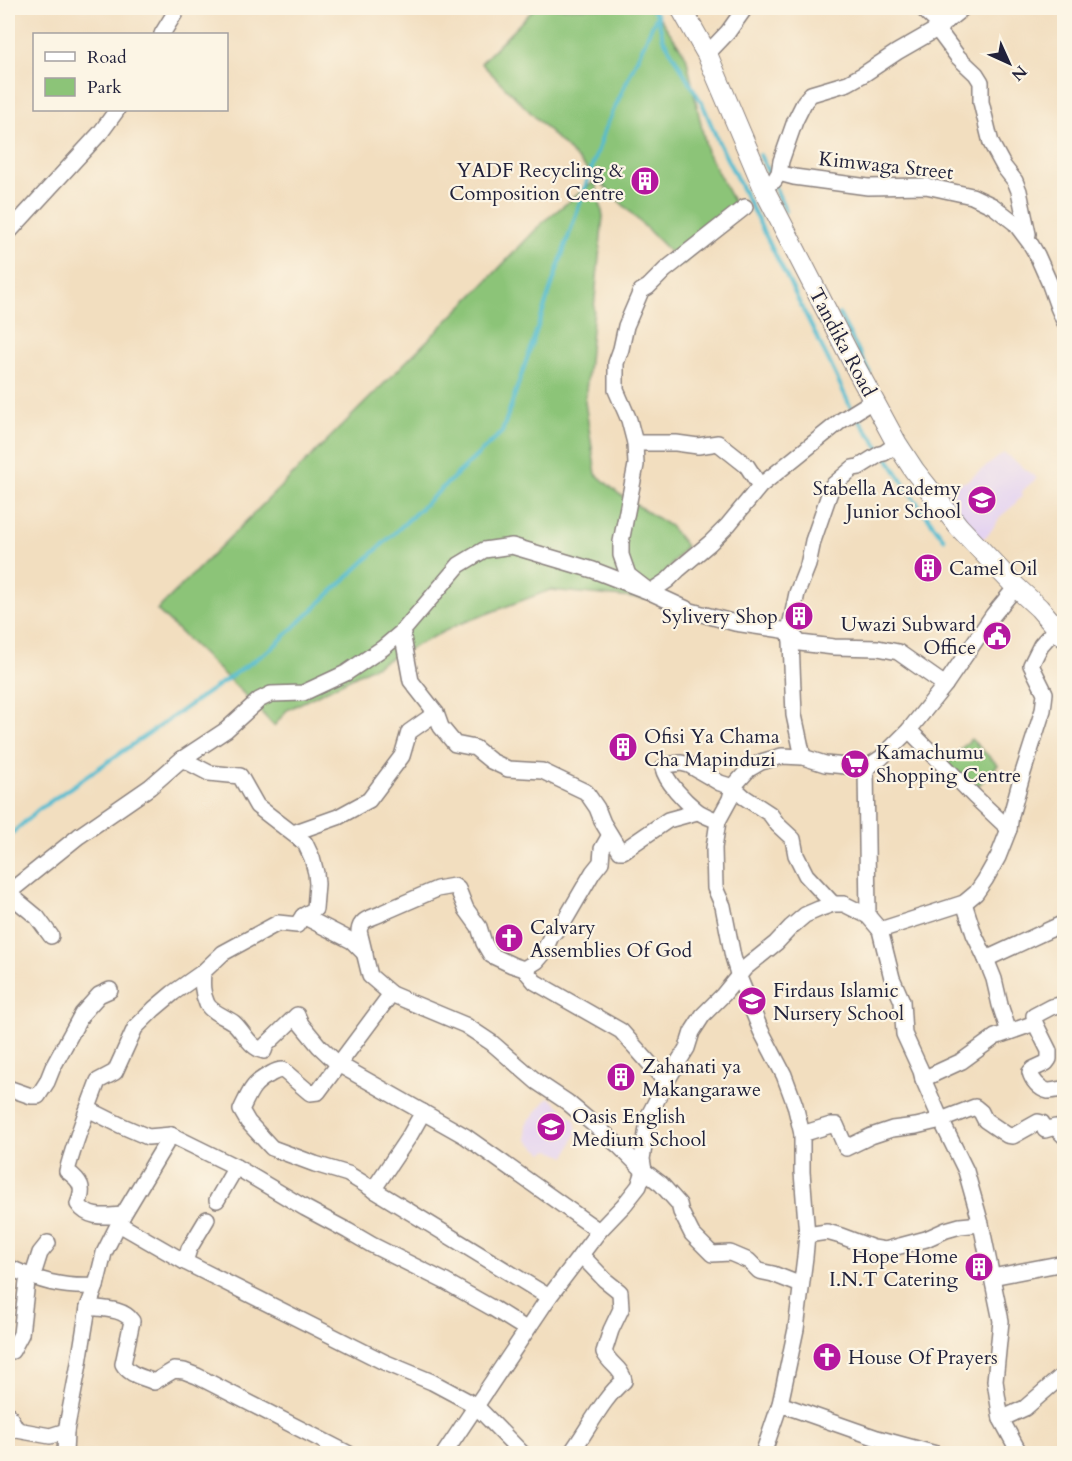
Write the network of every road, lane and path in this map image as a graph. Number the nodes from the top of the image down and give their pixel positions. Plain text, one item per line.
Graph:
1 (178, 8) edge
2 (681, 8) edge
3 (745, 8) edge
4 (922, 8) edge
5 (963, 8) edge
6 (939, 28) junction
7 (163, 33) edge
8 (707, 54) junction
9 (116, 111) edge
10 (778, 173) junction
11 (766, 193) junction
12 (745, 207) dead end
13 (8, 233) edge
14 (1030, 243) junction
15 (1065, 321) edge
16 (873, 400) junction
17 (635, 443) junction
18 (897, 444) junction
19 (760, 486) junction
20 (1016, 588) junction
21 (650, 592) junction
22 (402, 632) junction
23 (789, 632) junction
24 (1060, 632) edge
25 (945, 685) junction
26 (436, 713) junction
27 (909, 730) junction
28 (803, 757) junction
29 (182, 759) junction
30 (866, 768) junction
31 (733, 787) junction
32 (697, 812) junction
33 (718, 821) junction
34 (1009, 829) junction
35 (293, 833) junction
36 (610, 835) junction
37 (8, 893) edge
38 (964, 903) junction
39 (833, 904) junction
40 (303, 916) junction
41 (868, 916) junction
42 (1065, 923) edge
43 (880, 930) junction
44 (51, 936) dead end
45 (365, 954) junction
46 (986, 959) junction
47 (524, 969) junction
48 (203, 972) junction
49 (739, 977) junction
50 (110, 990) dead end
51 (391, 994) junction
52 (1065, 1004) edge
53 (1035, 1023) junction
54 (1009, 1032) junction
55 (338, 1064) junction
56 (923, 1079) junction
57 (666, 1082) junction
58 (8, 1088) edge
59 (1065, 1089) edge
60 (88, 1109) junction
61 (423, 1112) junction
62 (941, 1120) junction
63 (802, 1134) junction
64 (171, 1135) junction
65 (1065, 1136) edge
66 (236, 1167) junction
67 (644, 1171) junction
68 (373, 1190) junction
69 (217, 1200) dead end
70 (207, 1219) dead end
71 (121, 1220) junction
72 (981, 1224) junction
73 (599, 1232) junction
74 (807, 1235) junction
75 (48, 1243) dead end
76 (581, 1255) junction
77 (185, 1262) junction
78 (1065, 1263) edge
79 (8, 1267) edge
80 (992, 1277) junction
81 (32, 1278) junction
82 (96, 1286) junction
83 (801, 1286) junction
84 (549, 1297) junction
85 (88, 1307) junction
86 (526, 1329) junction
87 (12, 1352) dead end
88 (1065, 1374) edge
89 (475, 1404) junction
90 (780, 1404) junction
91 (8, 1414) edge
92 (1001, 1419) junction
93 (66, 1431) junction
94 (66, 1454) edge
95 (349, 1454) edge
96 (444, 1454) edge
97 (522, 1454) edge
98 (570, 1454) edge
99 (763, 1454) edge
100 (936, 1454) edge
101 (1020, 1454) edge

1 - 7 street
2 - 8 street, Tandika Road
3 - 8 street
4 - 6 street
5 - 6 street
6 - 10 street
6 - 14 street
8 - 11 street, Tandika Road
9 - 13 street
10 - 11 street
10 - 14 street, Kimwaga Street
11 - 16 street, Tandika Road
12 - 17 street
14 - 15 street, Kimwaga Street
16 - 18 street, Tandika Road
16 - 19 street
17 - 19 street
17 - 21 street
18 - 20 street, Tandika Road
18 - 23 street
19 - 21 street
20 - 24 street, Tandika Road
20 - 25 street
21 - 22 street
21 - 23 street
22 - 26 street
22 - 29 street
23 - 25 street
23 - 28 street
24 - 34 street
25 - 27 street
26 - 35 street
26 - 36 street
27 - 30 street
27 - 34 street
28 - 30 street
28 - 31 street
29 - 35 street
29 - 37 street
30 - 41 street
31 - 32 street
31 - 33 street
31 - 39 street
32 - 33 street
32 - 36 street
33 - 49 street
34 - 38 street
35 - 40 street
36 - 47 street
37 - 44 street
38 - 43 street
38 - 46 street
39 - 41 street
39 - 49 street
40 - 45 street
40 - 48 street
41 - 43 street
42 - 46 street
43 - 56 street
45 - 47 street
45 - 51 street
46 - 54 street
47 - 57 street
48 - 55 street
48 - 60 street
49 - 57 street
49 - 63 street
50 - 58 street
51 - 55 street
51 - 67 street
52 - 53 street
53 - 54 street
53 - 59 street
54 - 56 street
55 - 61 street
55 - 68 street
56 - 62 street
57 - 67 street
60 - 64 street
60 - 71 street
61 - 68 street
61 - 73 street
62 - 63 street
62 - 65 street
62 - 72 street
63 - 74 street
64 - 66 street
64 - 71 street
66 - 69 street
66 - 86 street
67 - 73 street
67 - 83 street
68 - 84 street
70 - 77 street
71 - 77 street
71 - 82 street
72 - 74 street
72 - 80 street
73 - 76 street
74 - 83 street
75 - 81 street
76 - 84 street
76 - 98 street
77 - 89 street
78 - 80 street
79 - 81 street
80 - 92 street
81 - 82 street
81 - 87 street
82 - 85 street
83 - 90 street
84 - 86 street
85 - 93 street
85 - 95 street
86 - 89 street
88 - 92 street
89 - 96 street
89 - 97 street
90 - 99 street
90 - 100 street
91 - 93 street
92 - 101 street
93 - 94 street

